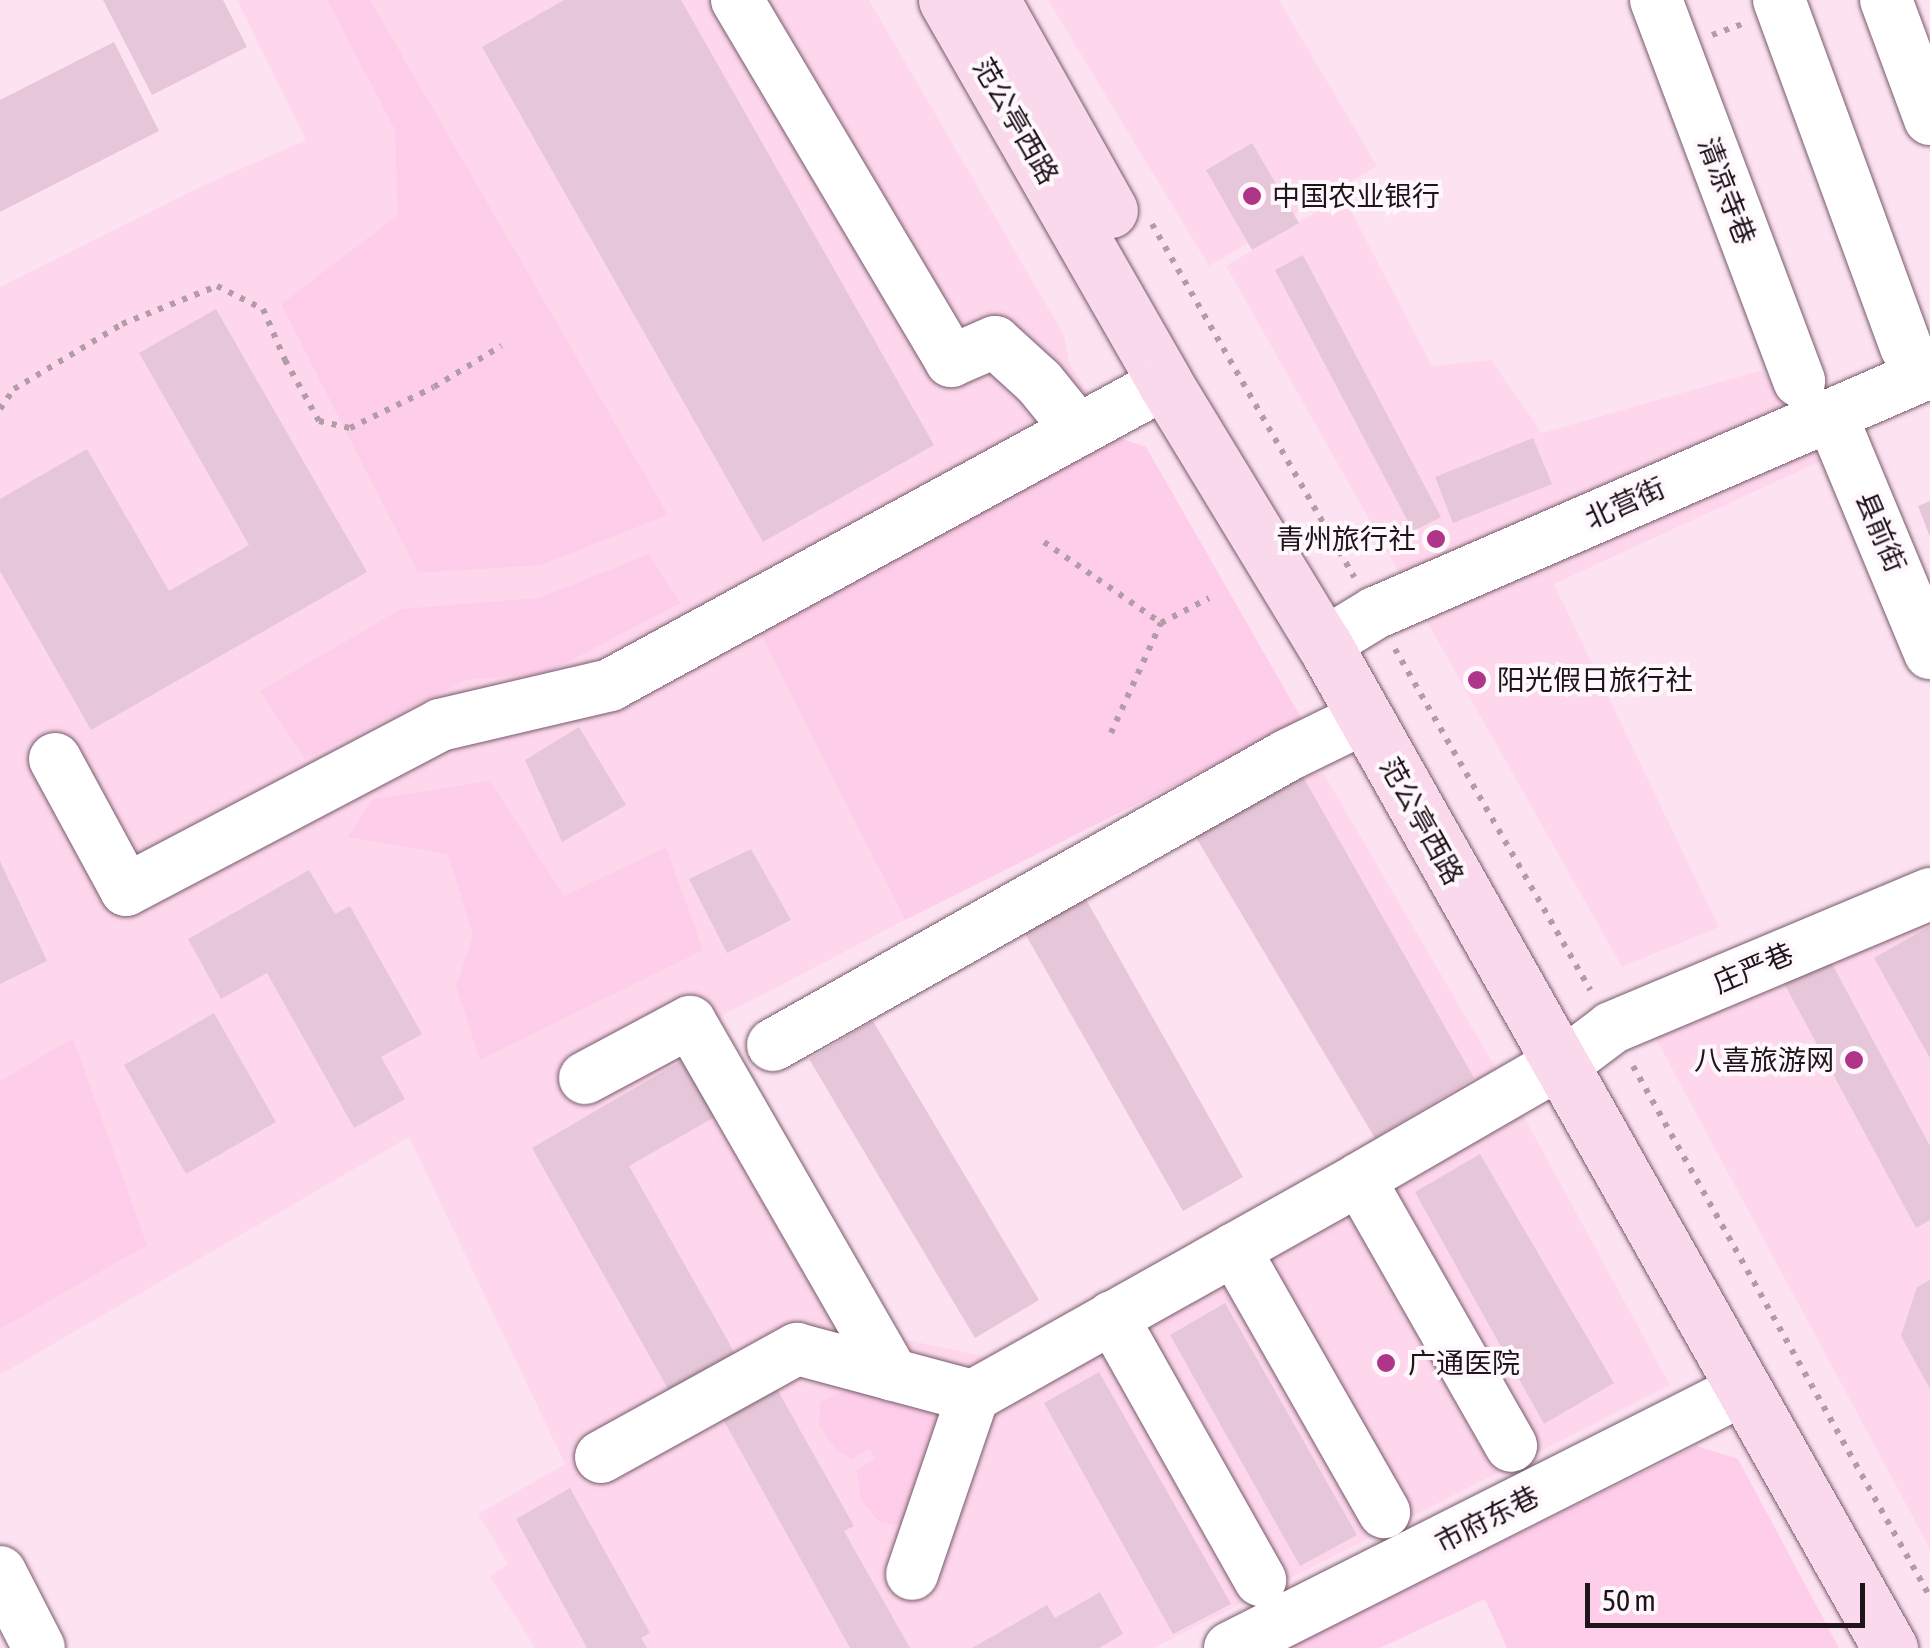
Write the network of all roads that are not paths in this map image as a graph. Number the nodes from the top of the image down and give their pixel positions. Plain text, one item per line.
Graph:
1 (737, 0) edge
2 (946, 0) edge
3 (992, 0) edge
4 (1656, 0) edge
5 (1886, 0) edge
6 (1769, 9) edge
7 (1930, 119) edge
8 (1918, 360) edge
9 (1166, 383) junction
10 (1812, 398) junction
11 (1078, 430) junction
12 (1348, 630) junction
13 (1926, 630) edge
14 (1364, 718) junction
15 (55, 759) dead end
16 (1930, 894) edge
17 (772, 1045) dead end
18 (1584, 1047) junction
19 (585, 1078) dead end
20 (1359, 1180) junction
21 (1234, 1249) junction
22 (1112, 1317) junction
23 (893, 1374) junction
24 (1744, 1389) junction
25 (974, 1396) junction
26 (1510, 1446) dead end
27 (601, 1457) dead end
28 (1384, 1512) dead end
29 (0, 1572) edge
30 (912, 1574) dead end
31 (1260, 1580) dead end
32 (39, 1648) edge
33 (1230, 1648) edge
34 (1890, 1648) edge
35 (1915, 1648) edge

1 - 11 street
2 - 9 main road, 范公亭西路
3 - 12 main road, 范公亭西路
4 - 10 street, 清凉寺巷
5 - 7 street
6 - 8 street
8 - 10 street, 北营街
9 - 11 street
9 - 12 main road, 范公亭西路
10 - 12 street, 北营街
10 - 13 street, 县前街
11 - 15 street
12 - 14 main road, 范公亭西路
12 - 18 main road, 范公亭西路
14 - 17 street
14 - 18 main road, 范公亭西路
16 - 18 street, 庄严巷
18 - 20 street, 庄严巷
18 - 24 main road, 范公亭西路
18 - 35 main road, 范公亭西路
19 - 23 street
20 - 21 street, 庄严巷
20 - 26 street
21 - 22 street, 庄严巷
21 - 28 street
22 - 25 street, 庄严巷
22 - 31 street
23 - 25 street
23 - 27 street
24 - 33 street, 市府东巷
24 - 34 main road, 范公亭西路
25 - 30 street
29 - 32 street

